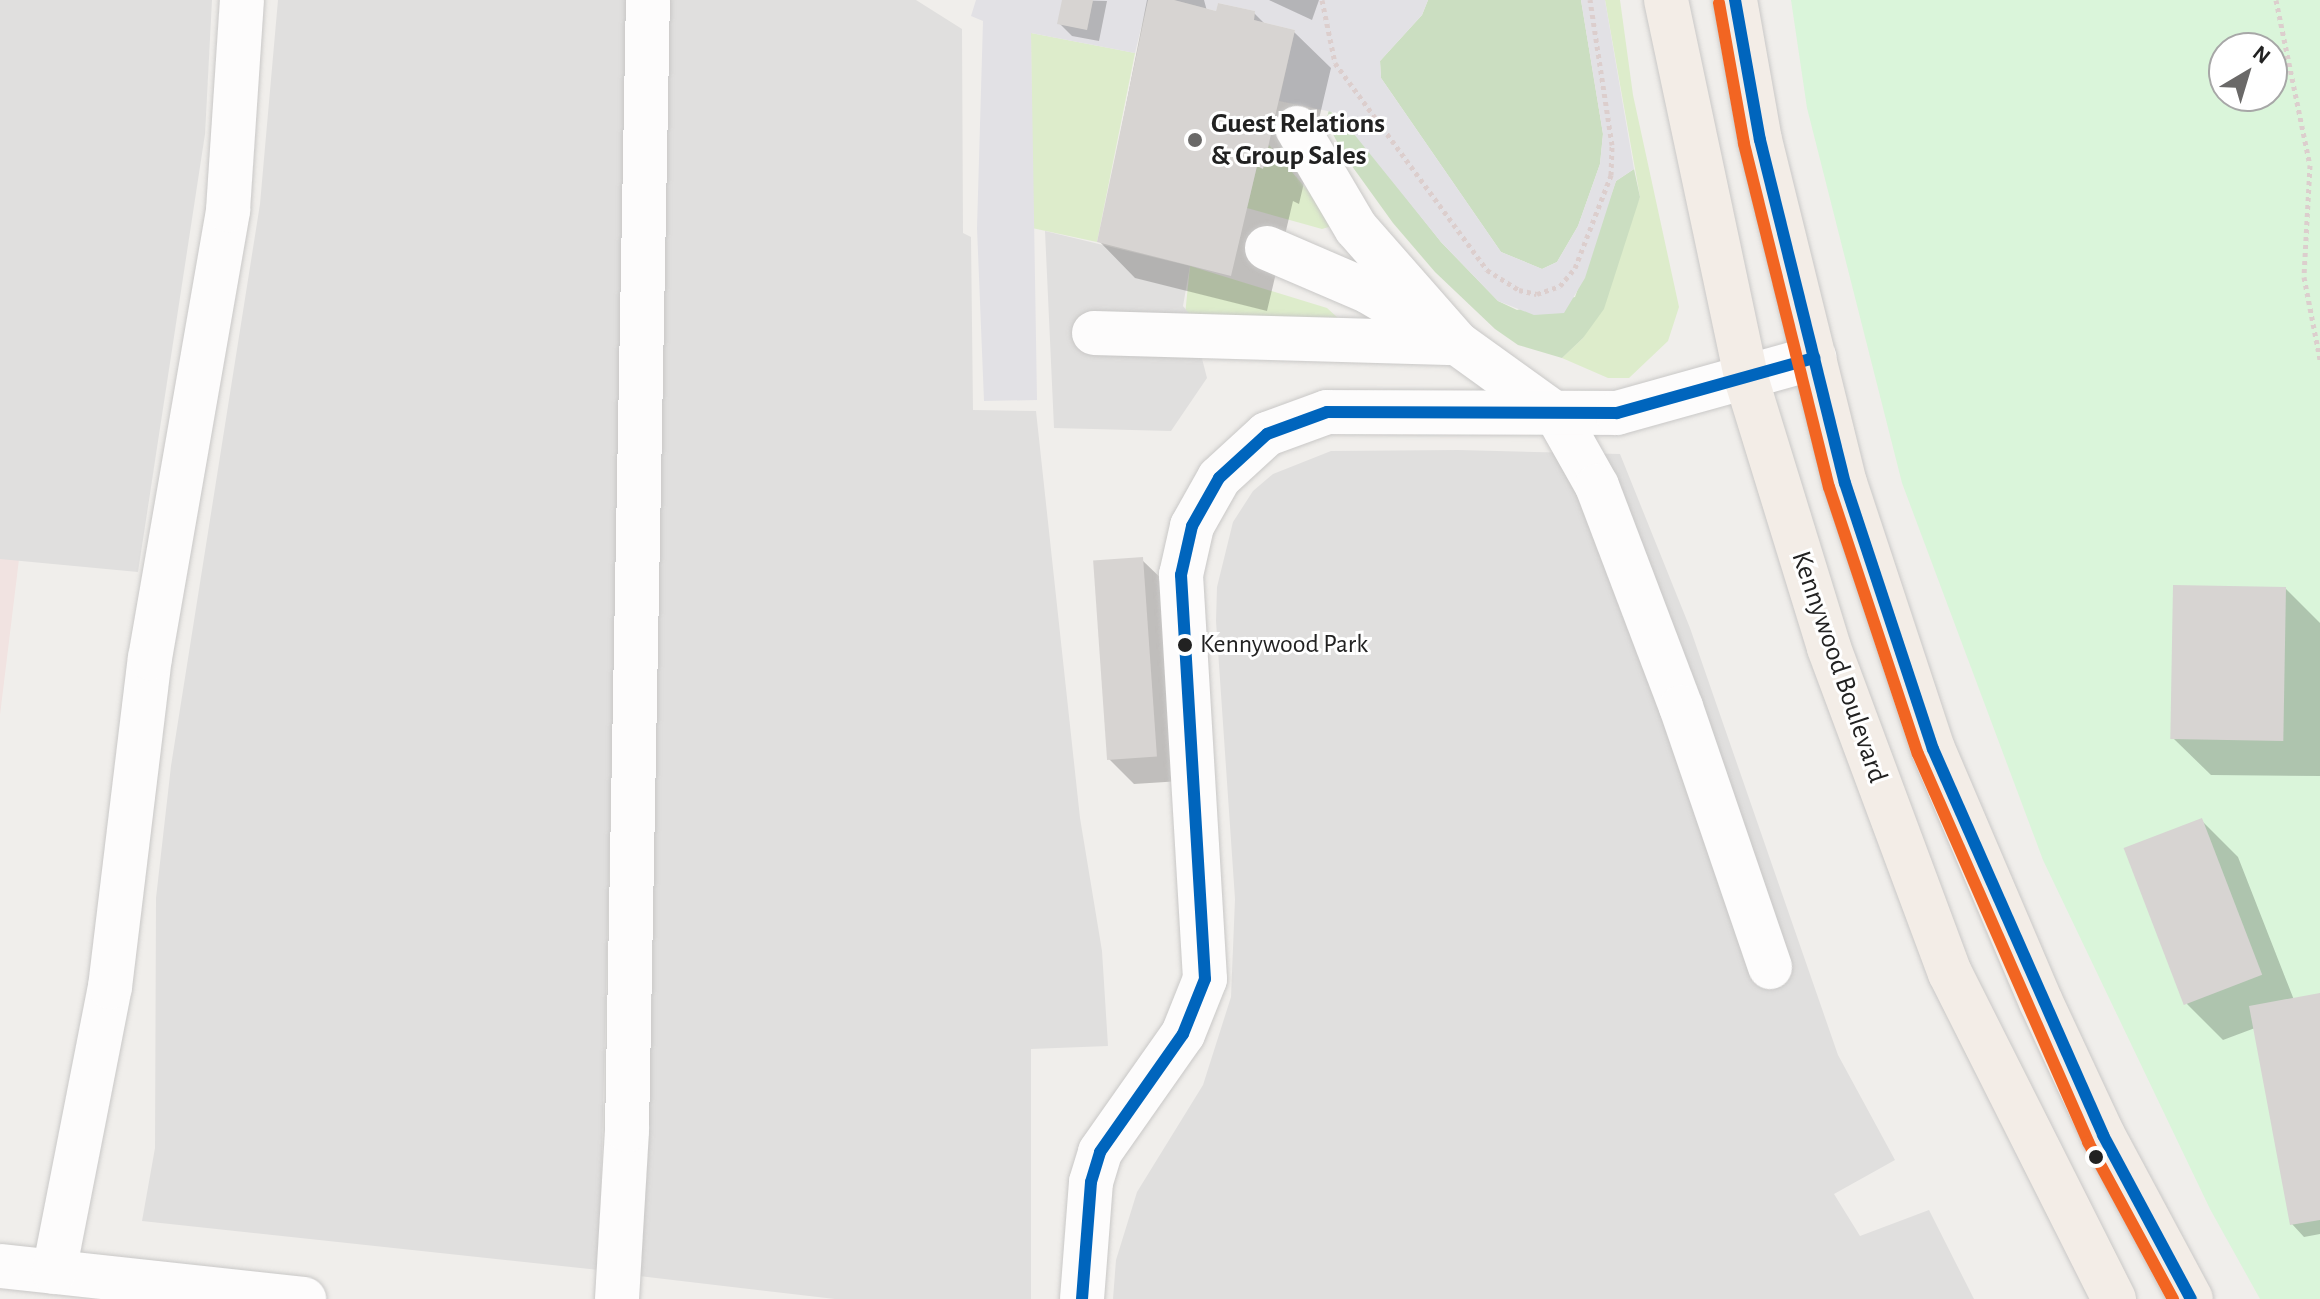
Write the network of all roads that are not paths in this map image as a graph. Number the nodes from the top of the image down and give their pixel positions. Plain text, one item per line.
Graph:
1 (242, 0) edge
2 (648, 0) edge
3 (1666, 0) edge
4 (1735, 0) edge
5 (1297, 128) dead end
6 (1267, 248) dead end
7 (1094, 333) dead end
8 (1457, 343) junction
9 (1814, 358) junction
10 (1747, 381) junction
11 (1557, 415) junction
12 (1770, 967) dead end
13 (27, 1276) edge
14 (304, 1299) edge
15 (617, 1299) edge
16 (1082, 1299) edge
17 (2114, 1299) edge
18 (2191, 1299) edge

1 - 13 street
2 - 15 street
3 - 10 main road, Kennywood Boulevard
4 - 9 main road
5 - 8 street
6 - 8 street
7 - 8 street
8 - 11 street
9 - 10 street
9 - 18 main road
10 - 11 street
10 - 17 main road, Kennywood Boulevard
11 - 12 street
11 - 16 street
13 - 14 street

